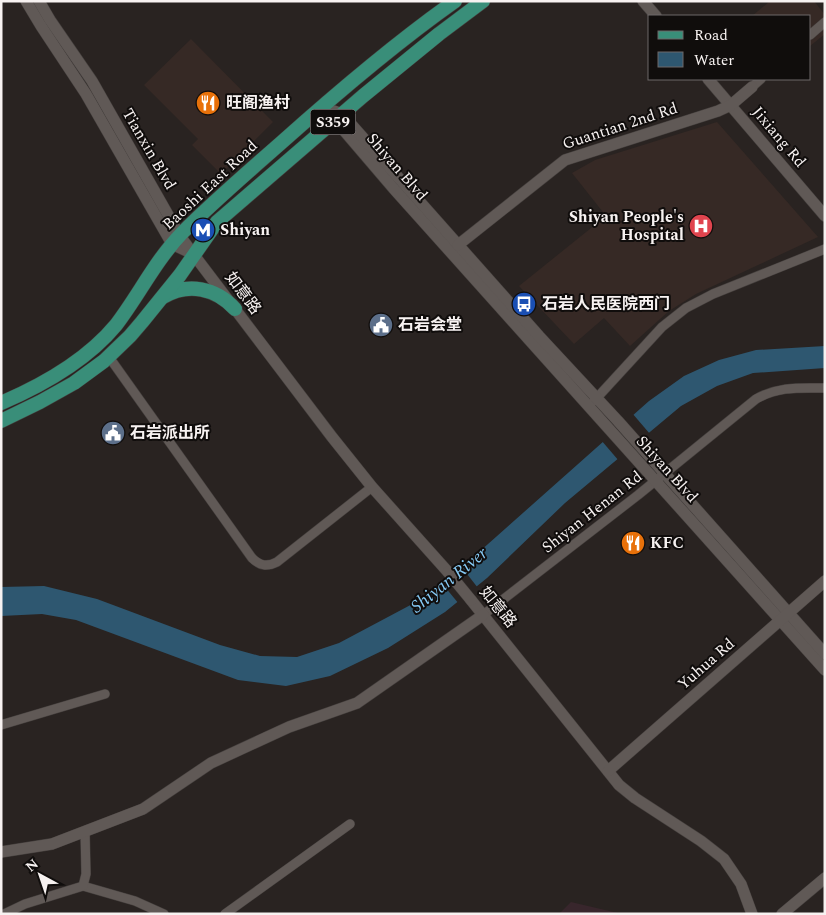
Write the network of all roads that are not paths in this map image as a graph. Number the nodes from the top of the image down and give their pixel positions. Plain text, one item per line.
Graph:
1 (26, 1) edge
2 (39, 1) edge
3 (455, 1) edge
4 (483, 1) edge
5 (643, 1) edge
6 (655, 15) edge
7 (825, 22) edge
8 (811, 35) edge
9 (709, 80) edge
10 (761, 80) edge
11 (752, 87) joint
12 (731, 105) junction
13 (323, 106) junction
14 (338, 117) junction
15 (825, 216) edge
16 (176, 240) junction
17 (458, 245) junction
18 (825, 249) edge
19 (194, 255) junction
20 (159, 301) junction
21 (235, 309) junction
22 (109, 357) junction
23 (825, 388) edge
24 (593, 402) junction
25 (1, 403) edge
26 (1, 421) edge
27 (660, 477) junction
28 (372, 487) junction
29 (825, 581) edge
30 (483, 615) junction
31 (785, 616) junction
32 (825, 654) edge
33 (825, 670) edge
34 (105, 694) dead end
35 (1, 725) edge
36 (608, 771) junction
37 (350, 824) dead end
38 (85, 831) junction
39 (1, 852) edge
40 (825, 878) edge
41 (84, 886) junction
42 (4, 914) edge
43 (164, 914) edge
44 (225, 914) edge
45 (752, 914) edge
46 (782, 914) edge

1 - 16 street, Tianxin Blvd
2 - 16 street, Tianxin Blvd
3 - 13 main road, Baoshi East Road / S359
4 - 14 main road, Baoshi East Road / S359
5 - 6 street
7 - 8 street
9 - 12 street, Jixiang Rd
10 - 11 street
11 - 12 street, Guantian 2nd Rd
12 - 15 street, Jixiang Rd
12 - 17 street, Guantian 2nd Rd
13 - 14 street, Shiyan Blvd
13 - 16 main road, Baoshi East Road / S359
14 - 17 street, Shiyan Blvd
14 - 19 main road, Baoshi East Road / S359
14 - 24 street, Shiyan Blvd
16 - 19 street, Tianxin Blvd
16 - 25 main road, Baoshi East Road / S359
17 - 24 street, Shiyan Blvd
18 - 24 street
19 - 20 main road, Baoshi East Road / S359
19 - 21 street, 如意路
20 - 21 main road
20 - 22 main road, Baoshi East Road / S359
21 - 28 street, 如意路
22 - 26 main road, Baoshi East Road / S359
22 - 28 street
23 - 27 street, Shiyan Henan Rd
24 - 27 street, Shiyan Blvd
27 - 30 street, Shiyan Henan Rd
27 - 31 street, Shiyan Blvd
28 - 30 street, 如意路, bridge
29 - 31 street, Yuhua Rd
30 - 36 street, 如意路
30 - 38 street
31 - 32 street, Shiyan Blvd
31 - 33 street, Shiyan Blvd
31 - 36 street, Yuhua Rd
34 - 35 street
36 - 45 street, 如意路
37 - 44 street
38 - 39 street
38 - 41 street
40 - 46 street
41 - 42 street
41 - 43 street

